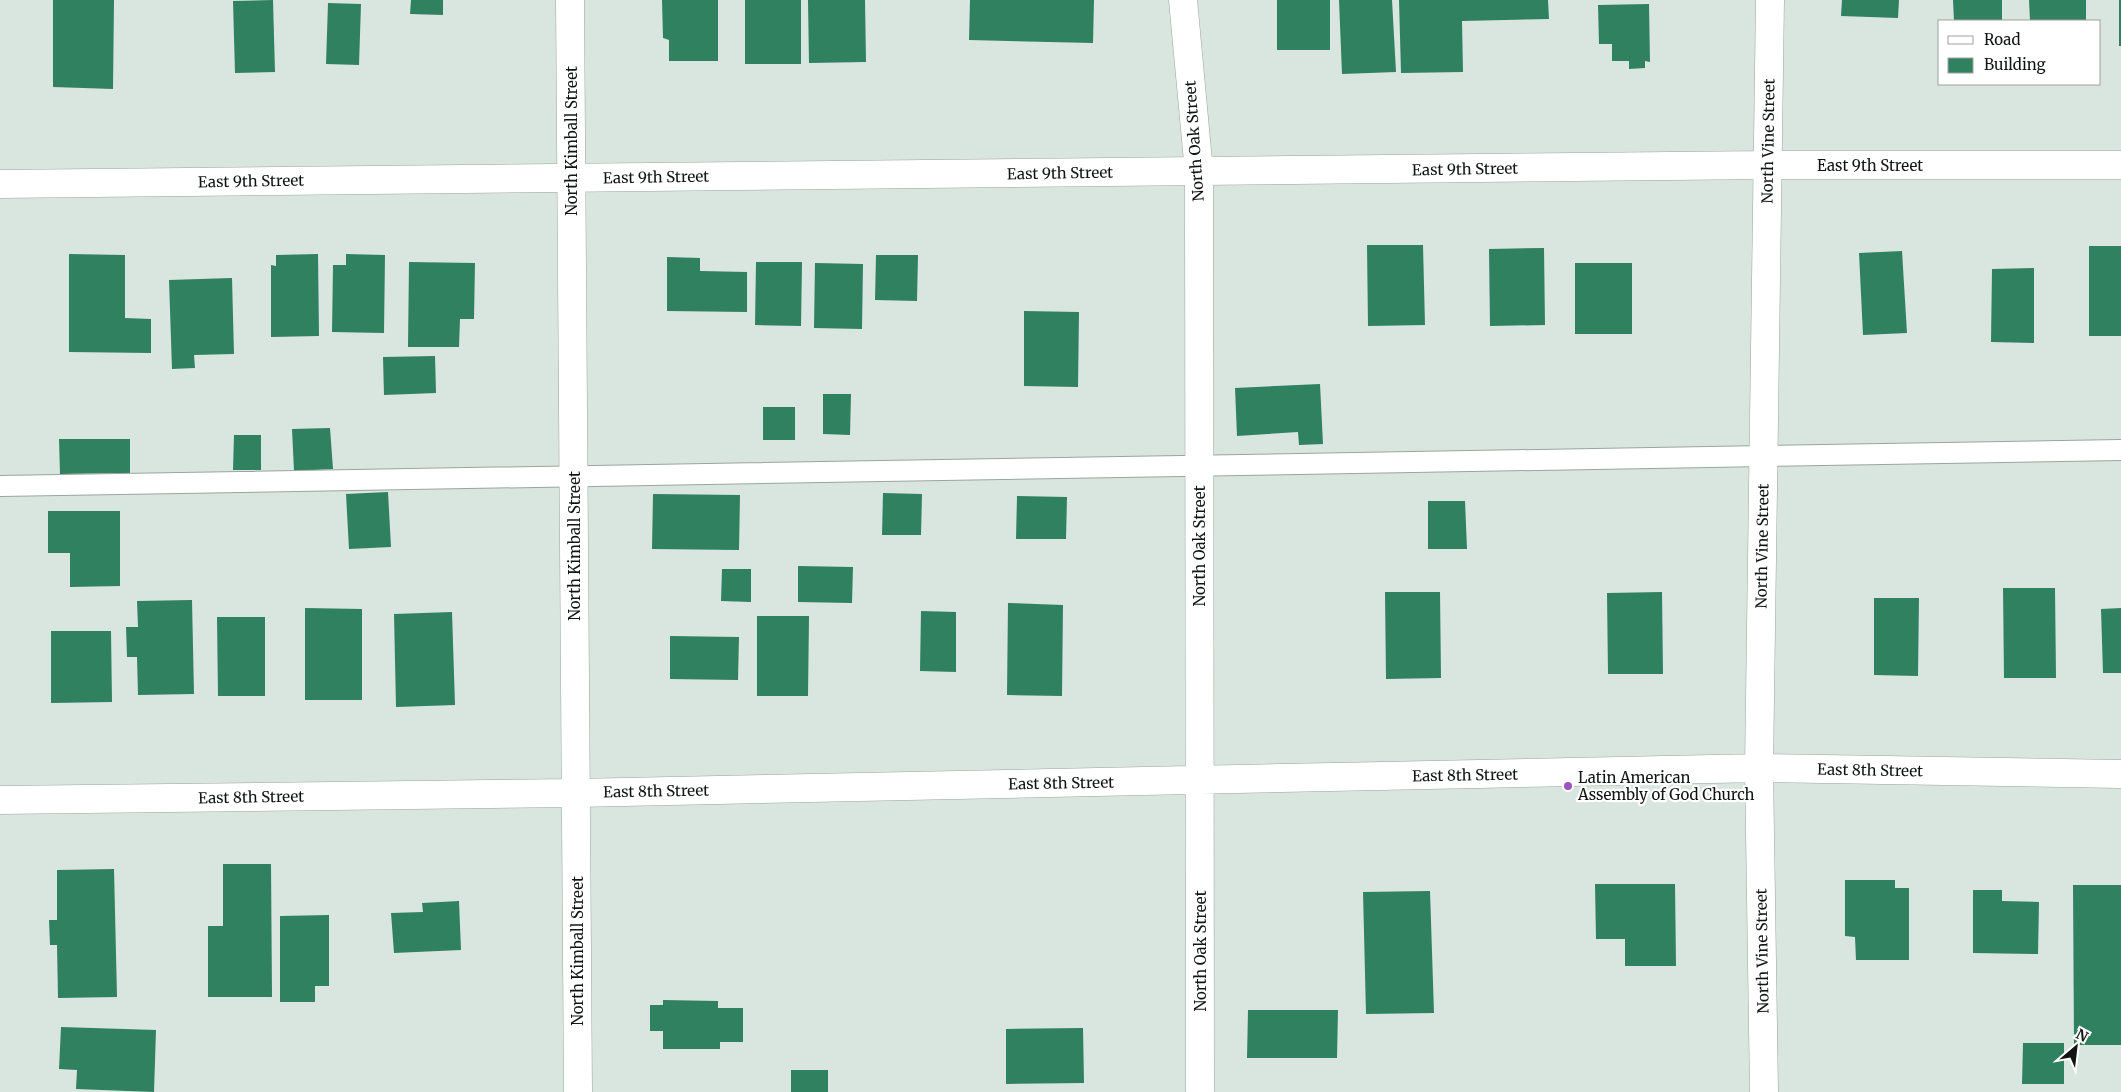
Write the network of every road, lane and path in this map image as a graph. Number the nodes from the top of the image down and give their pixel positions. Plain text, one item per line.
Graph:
1 (570, 0) edge
2 (1183, 0) edge
3 (1770, 0) edge
4 (2121, 164) edge
5 (1767, 165) junction
6 (1199, 172) junction
7 (572, 178) junction
8 (0, 184) edge
9 (2121, 450) edge
10 (1763, 456) junction
11 (1199, 466) junction
12 (574, 476) junction
13 (0, 486) edge
14 (1759, 768) junction
15 (2121, 774) edge
16 (1199, 781) junction
17 (576, 793) junction
18 (0, 800) edge
19 (578, 1092) edge
20 (1200, 1092) edge
21 (1764, 1092) edge

1 - 7 street, North Kimball Street
2 - 6 street, North Oak Street
3 - 5 street, North Vine Street
4 - 5 street, East 9th Street
5 - 6 street, East 9th Street
5 - 10 street, North Vine Street
6 - 7 street, East 9th Street
6 - 11 street, North Oak Street
7 - 8 street, East 9th Street
7 - 12 street, North Kimball Street
9 - 10 lane
10 - 11 lane
10 - 14 street, North Vine Street
11 - 12 lane
11 - 16 street, North Oak Street
12 - 13 lane
12 - 17 street, North Kimball Street
14 - 15 street, East 8th Street
14 - 16 street, East 8th Street
14 - 21 street, North Vine Street
16 - 17 street, East 8th Street
16 - 20 street, North Oak Street
17 - 18 street, East 8th Street
17 - 19 street, North Kimball Street

